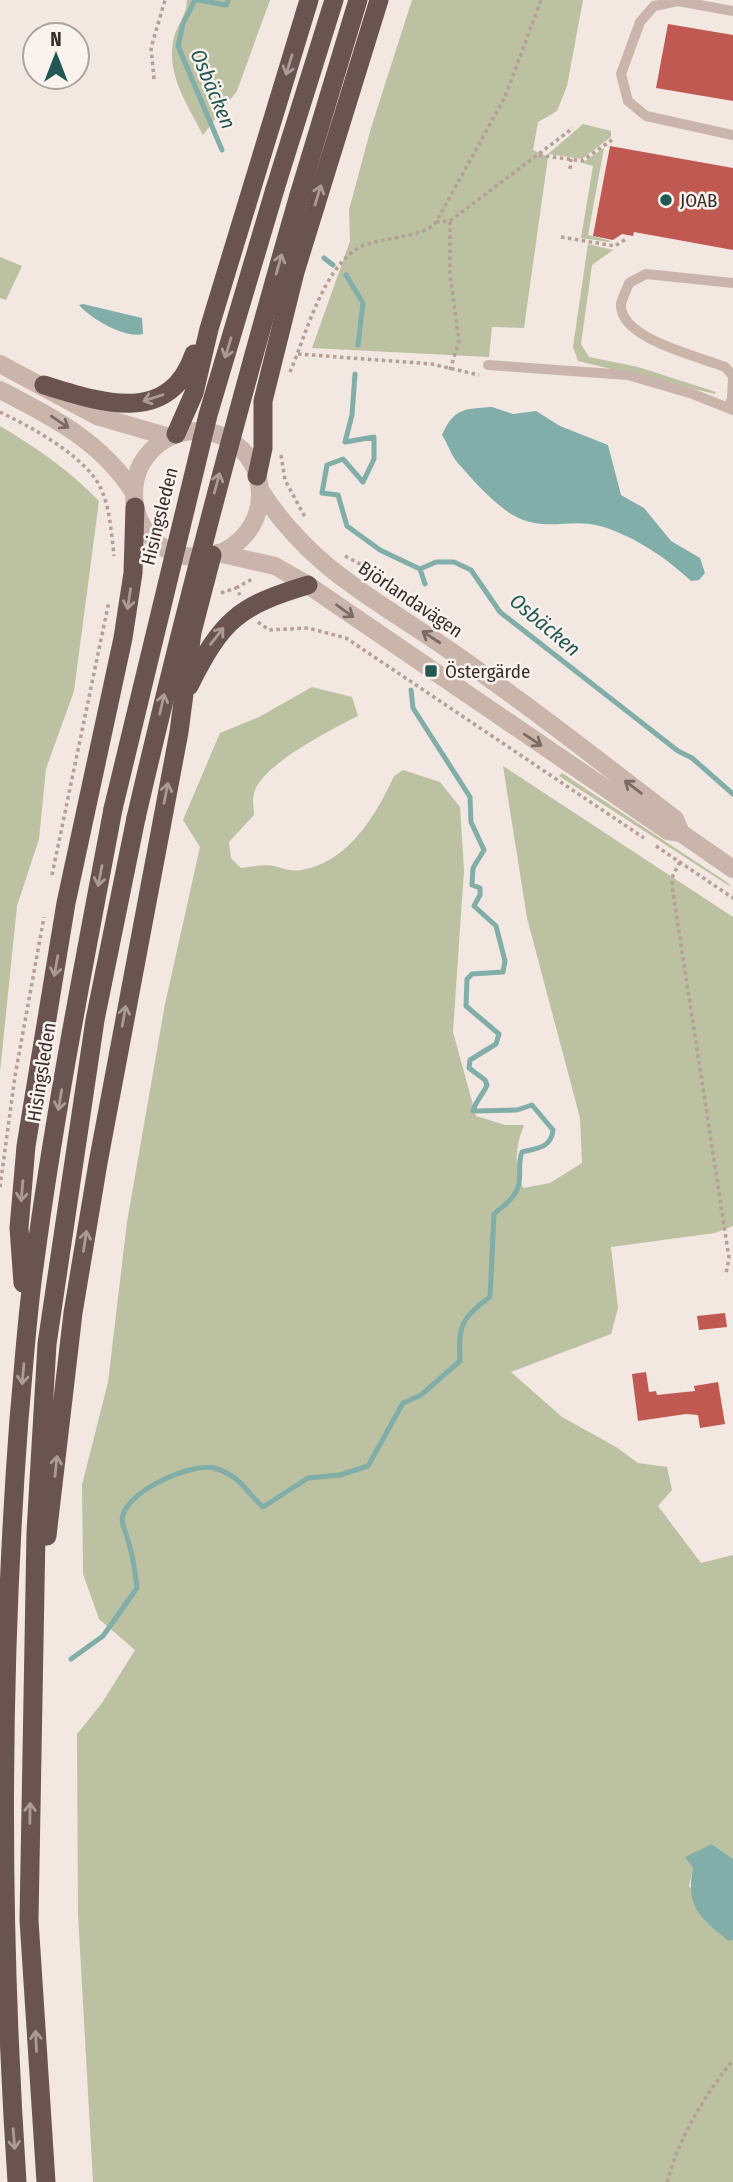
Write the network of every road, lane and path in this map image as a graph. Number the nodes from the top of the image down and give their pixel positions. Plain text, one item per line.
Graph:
1 (165, 0) edge
2 (309, 0) edge
3 (334, 0) edge
4 (358, 0) edge
5 (379, 0) edge
6 (541, 0) edge
7 (733, 11) edge
8 (153, 79) dead end
9 (573, 128) dead end
10 (733, 135) edge
11 (612, 139) dead end
12 (537, 155) junction
13 (571, 159) junction
14 (570, 169) dead end
15 (450, 221) junction
16 (436, 222) junction
17 (561, 237) dead end
18 (626, 239) dead end
19 (733, 283) edge
20 (209, 329) junction
21 (0, 364) edge
22 (488, 365) dead end
23 (450, 371) dead end
24 (287, 380) dead end
25 (44, 385) junction
26 (0, 390) edge
27 (730, 409) edge
28 (0, 412) edge
29 (172, 436) junction
30 (280, 452) dead end
31 (259, 483) junction
32 (135, 500) junction
33 (291, 535) junction
34 (336, 550) dead end
35 (215, 554) junction
36 (114, 561) dead end
37 (267, 564) junction
38 (379, 579) dead end
39 (308, 585) junction
40 (236, 589) junction
41 (201, 590) junction
42 (111, 593) dead end
43 (249, 608) junction
44 (184, 696) junction
45 (681, 833) junction
46 (680, 862) junction
47 (733, 869) edge
48 (51, 879) dead end
49 (733, 898) edge
50 (46, 906) dead end
51 (0, 1187) edge
52 (726, 1274) dead end
53 (26, 1345) junction
54 (33, 1656) junction
55 (733, 2060) edge
56 (18, 2182) edge
57 (46, 2182) edge
58 (667, 2182) edge

1 - 8 path
2 -> 20 highway
3 -> 53 highway, Hisingsleden, bridge
54 -> 4 highway, bridge
31 -> 5 highway
6 - 16 path
7 - 10 lane
9 - 12 path
11 - 13 path
12 - 13 path
12 - 15 path
13 - 14 path
15 - 16 path
15 - 23 path
16 - 24 path
17 - 18 path
19 - 27 lane
20 -> 25 highway
20 - 29 highway
21 - 25 street
22 - 27 lane
25 - 29 street
26 -> 32 street
28 - 36 path
29 - 31 street
29 - 32 street
30 - 33 path
31 - 33 street, Björlandavägen
31 - 35 street
32 - 35 street
32 -> 53 highway
45 -> 33 street, Björlandavägen
34 - 38 path
35 - 37 street, Björlandavägen
35 - 41 highway
37 - 39 street, Björlandavägen
37 - 40 path
39 - 43 highway
39 -> 45 street, Björlandavägen
40 - 41 path
40 - 43 path
41 - 44 highway
42 - 48 path
44 -> 43 highway
43 - 46 path
54 -> 44 highway
45 - 47 street, Björlandavägen
46 - 49 path
46 - 52 path
50 - 51 path
53 -> 56 highway, Hisingsleden
57 -> 54 highway
55 - 58 path

